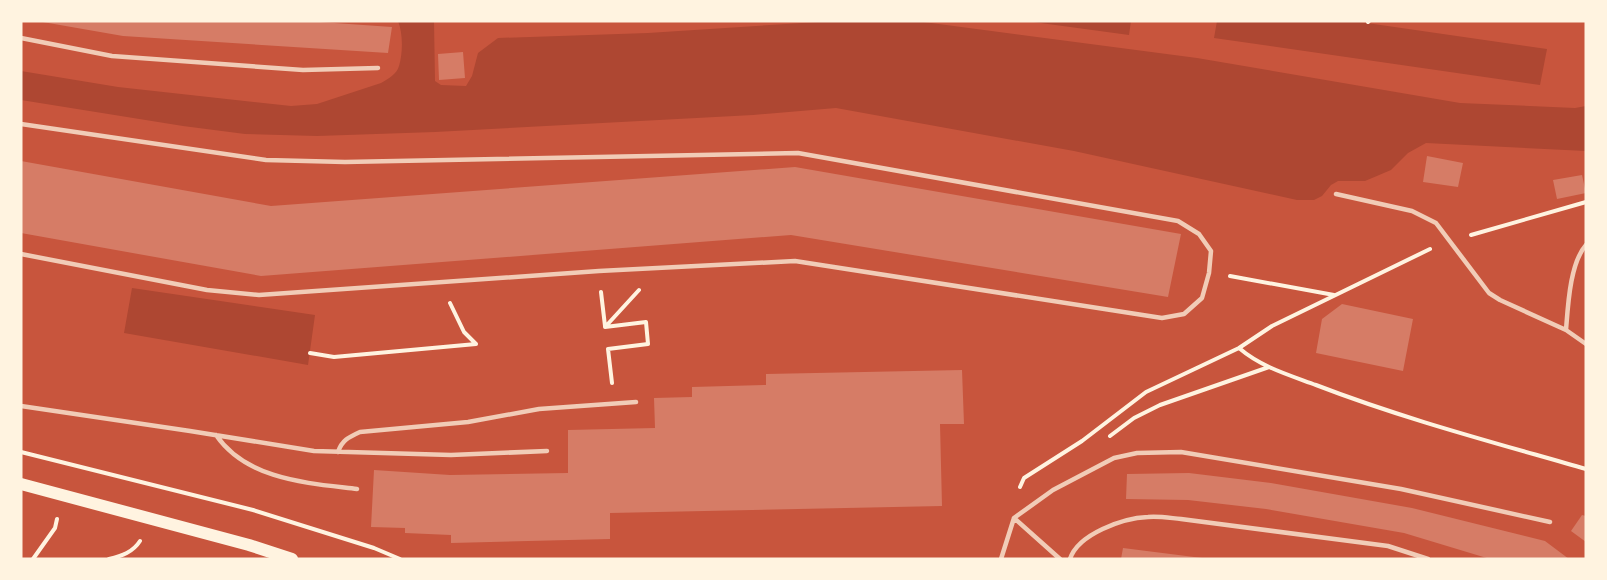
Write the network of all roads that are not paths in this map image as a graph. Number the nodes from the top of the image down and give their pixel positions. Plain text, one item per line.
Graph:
1 (21, 39) edge
2 (378, 68) dead end
3 (21, 124) edge
4 (1336, 194) dead end
5 (1586, 245) edge
6 (21, 254) edge
7 (1566, 330) junction
8 (1586, 344) edge
9 (636, 402) dead end
10 (21, 406) edge
11 (216, 435) junction
12 (547, 451) dead end
13 (338, 452) junction
14 (21, 484) edge
15 (357, 489) dead end
16 (1014, 518) junction
17 (1550, 522) dead end
18 (292, 559) edge
19 (1001, 559) edge
20 (1060, 559) edge
21 (1070, 559) edge
22 (1428, 559) edge

1 - 2 lane
3 - 6 lane
4 - 7 lane
5 - 7 lane
7 - 8 lane
9 - 13 lane
10 - 11 lane
11 - 13 lane
11 - 15 lane
12 - 13 lane
14 - 18 main road
16 - 17 lane
16 - 19 lane
16 - 20 lane
21 - 22 lane

